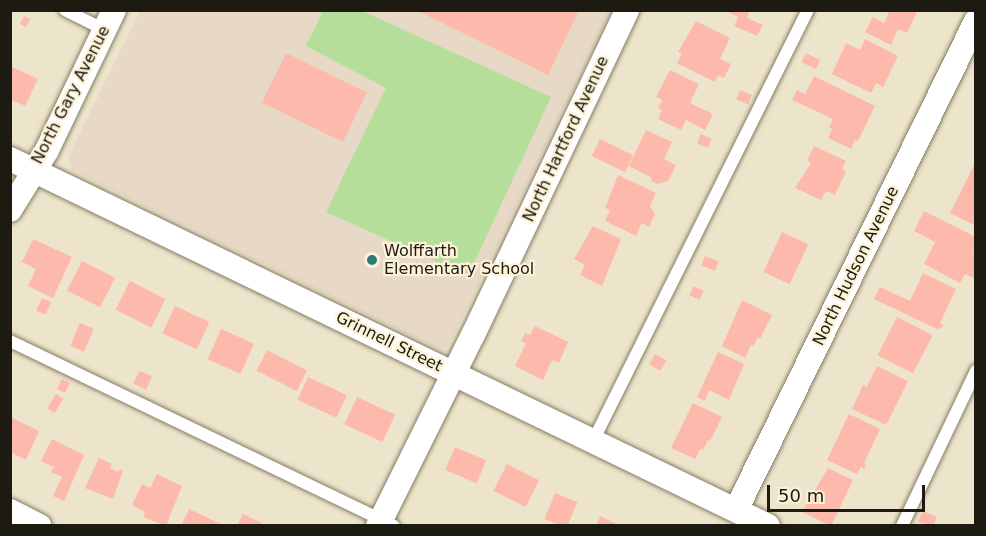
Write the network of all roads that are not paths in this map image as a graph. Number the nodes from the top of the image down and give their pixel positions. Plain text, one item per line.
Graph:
1 (66, 10) edge
2 (627, 10) edge
3 (808, 10) edge
4 (110, 20) edge
5 (975, 21) edge
6 (10, 159) edge
7 (33, 170) junction
8 (10, 210) edge
9 (10, 341) edge
10 (975, 371) edge
11 (454, 373) junction
12 (593, 441) junction
13 (736, 510) junction
14 (10, 511) edge
15 (384, 523) edge
16 (39, 525) edge
17 (768, 525) edge
18 (902, 525) edge

1 - 4 lane
2 - 11 street, North Hartford Avenue
3 - 12 lane
4 - 7 street, North Gary Avenue
5 - 13 street, North Hudson Avenue
6 - 7 street, Grinnell Street
7 - 8 street, North Gary Avenue
7 - 11 street, Grinnell Street
9 - 15 lane
10 - 18 lane
11 - 12 street, Grinnell Street
11 - 15 street, North Hartford Avenue
12 - 13 street, Grinnell Street
13 - 17 street, Grinnell Street
14 - 16 street

